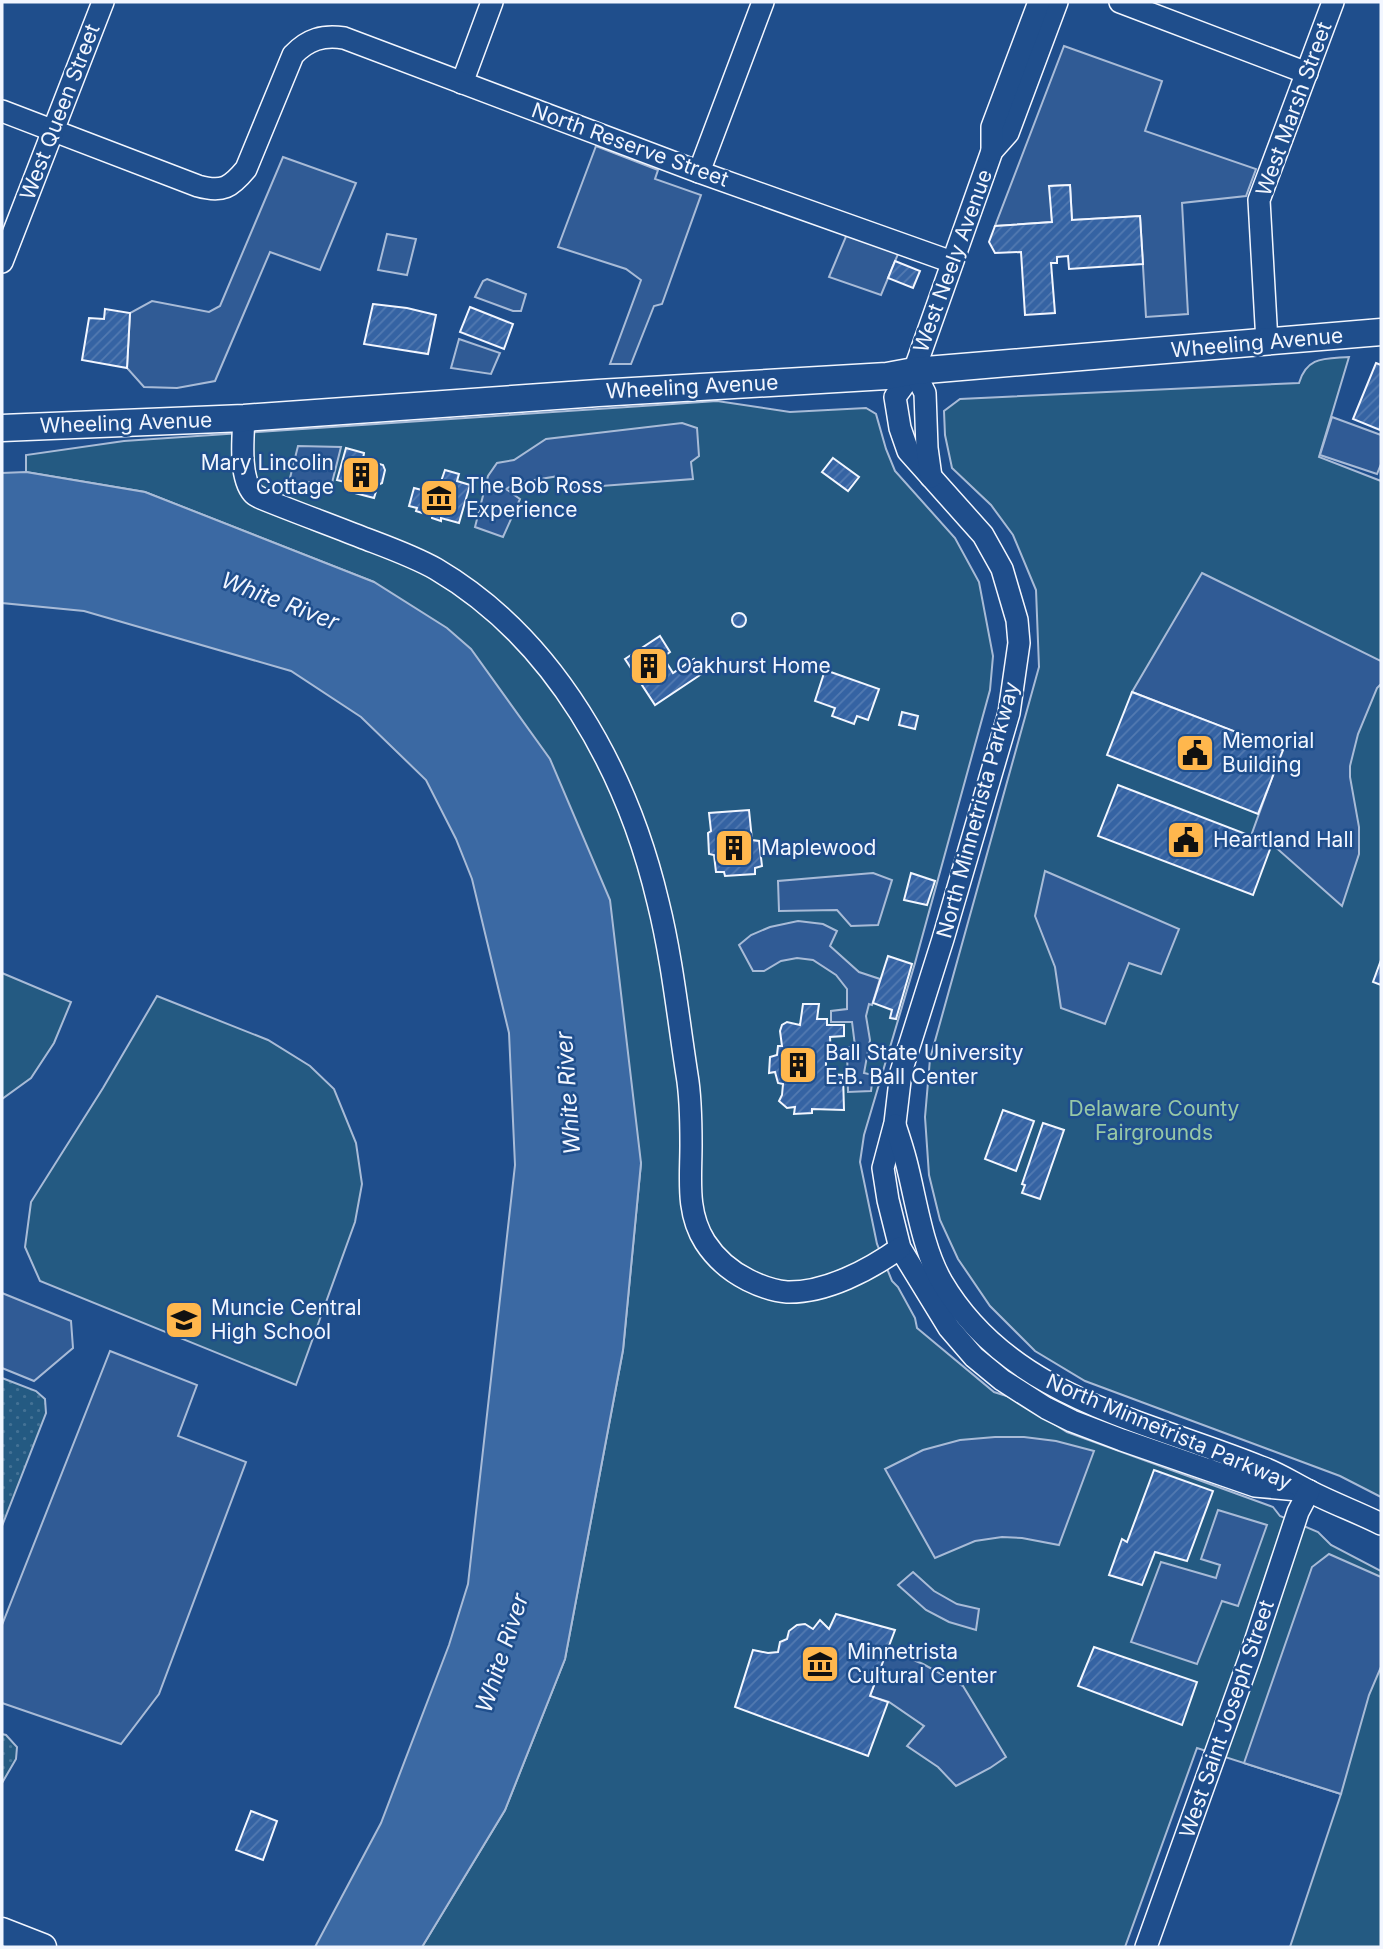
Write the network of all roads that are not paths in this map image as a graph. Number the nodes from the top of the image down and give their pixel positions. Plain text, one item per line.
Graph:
1 (103, 2) edge
2 (492, 2) edge
3 (763, 2) edge
4 (1039, 2) edge
5 (1057, 2) edge
6 (1120, 2) edge
7 (1333, 2) edge
8 (1307, 73) junction
9 (462, 83) junction
10 (2, 111) edge
11 (52, 130) junction
12 (992, 151) junction
13 (699, 172) junction
14 (2, 262) edge
15 (952, 262) junction
16 (1381, 332) edge
17 (1267, 342) junction
18 (914, 371) junction
19 (244, 418) junction
20 (2, 428) edge
21 (931, 477) junction
22 (895, 1123) junction
23 (900, 1248) junction
24 (1309, 1491) junction
25 (1381, 1524) edge
26 (2, 1931) edge
27 (43, 1947) edge
28 (1146, 1947) edge

1 - 11 street, West Queen Street
2 - 9 street
3 - 13 street
4 - 12 street, West Neely Avenue
5 - 12 street, West Neely Avenue
6 - 8 street
7 - 8 street, West Marsh Street
8 - 17 street, West Marsh Street
9 - 11 street, North Reserve Street
9 - 13 street, North Reserve Street
10 - 11 street
11 - 14 street, West Queen Street
12 - 15 street, West Neely Avenue
13 - 15 street, North Reserve Street
15 - 18 street, West Neely Avenue
16 - 17 main road, Wheeling Avenue
17 - 18 main road, Wheeling Avenue
18 - 19 main road, Wheeling Avenue
18 - 21 street
18 - 21 street, North Minnetrista Parkway
19 - 20 main road, Wheeling Avenue
19 - 23 street
21 - 22 street, North Minnetrista Parkway
22 - 23 street, North Minnetrista Parkway
22 - 24 street, North Minnetrista Parkway
23 - 24 street, North Minnetrista Parkway
24 - 25 street, North Minnetrista Parkway
24 - 28 street, West Saint Joseph Street
26 - 27 main road

